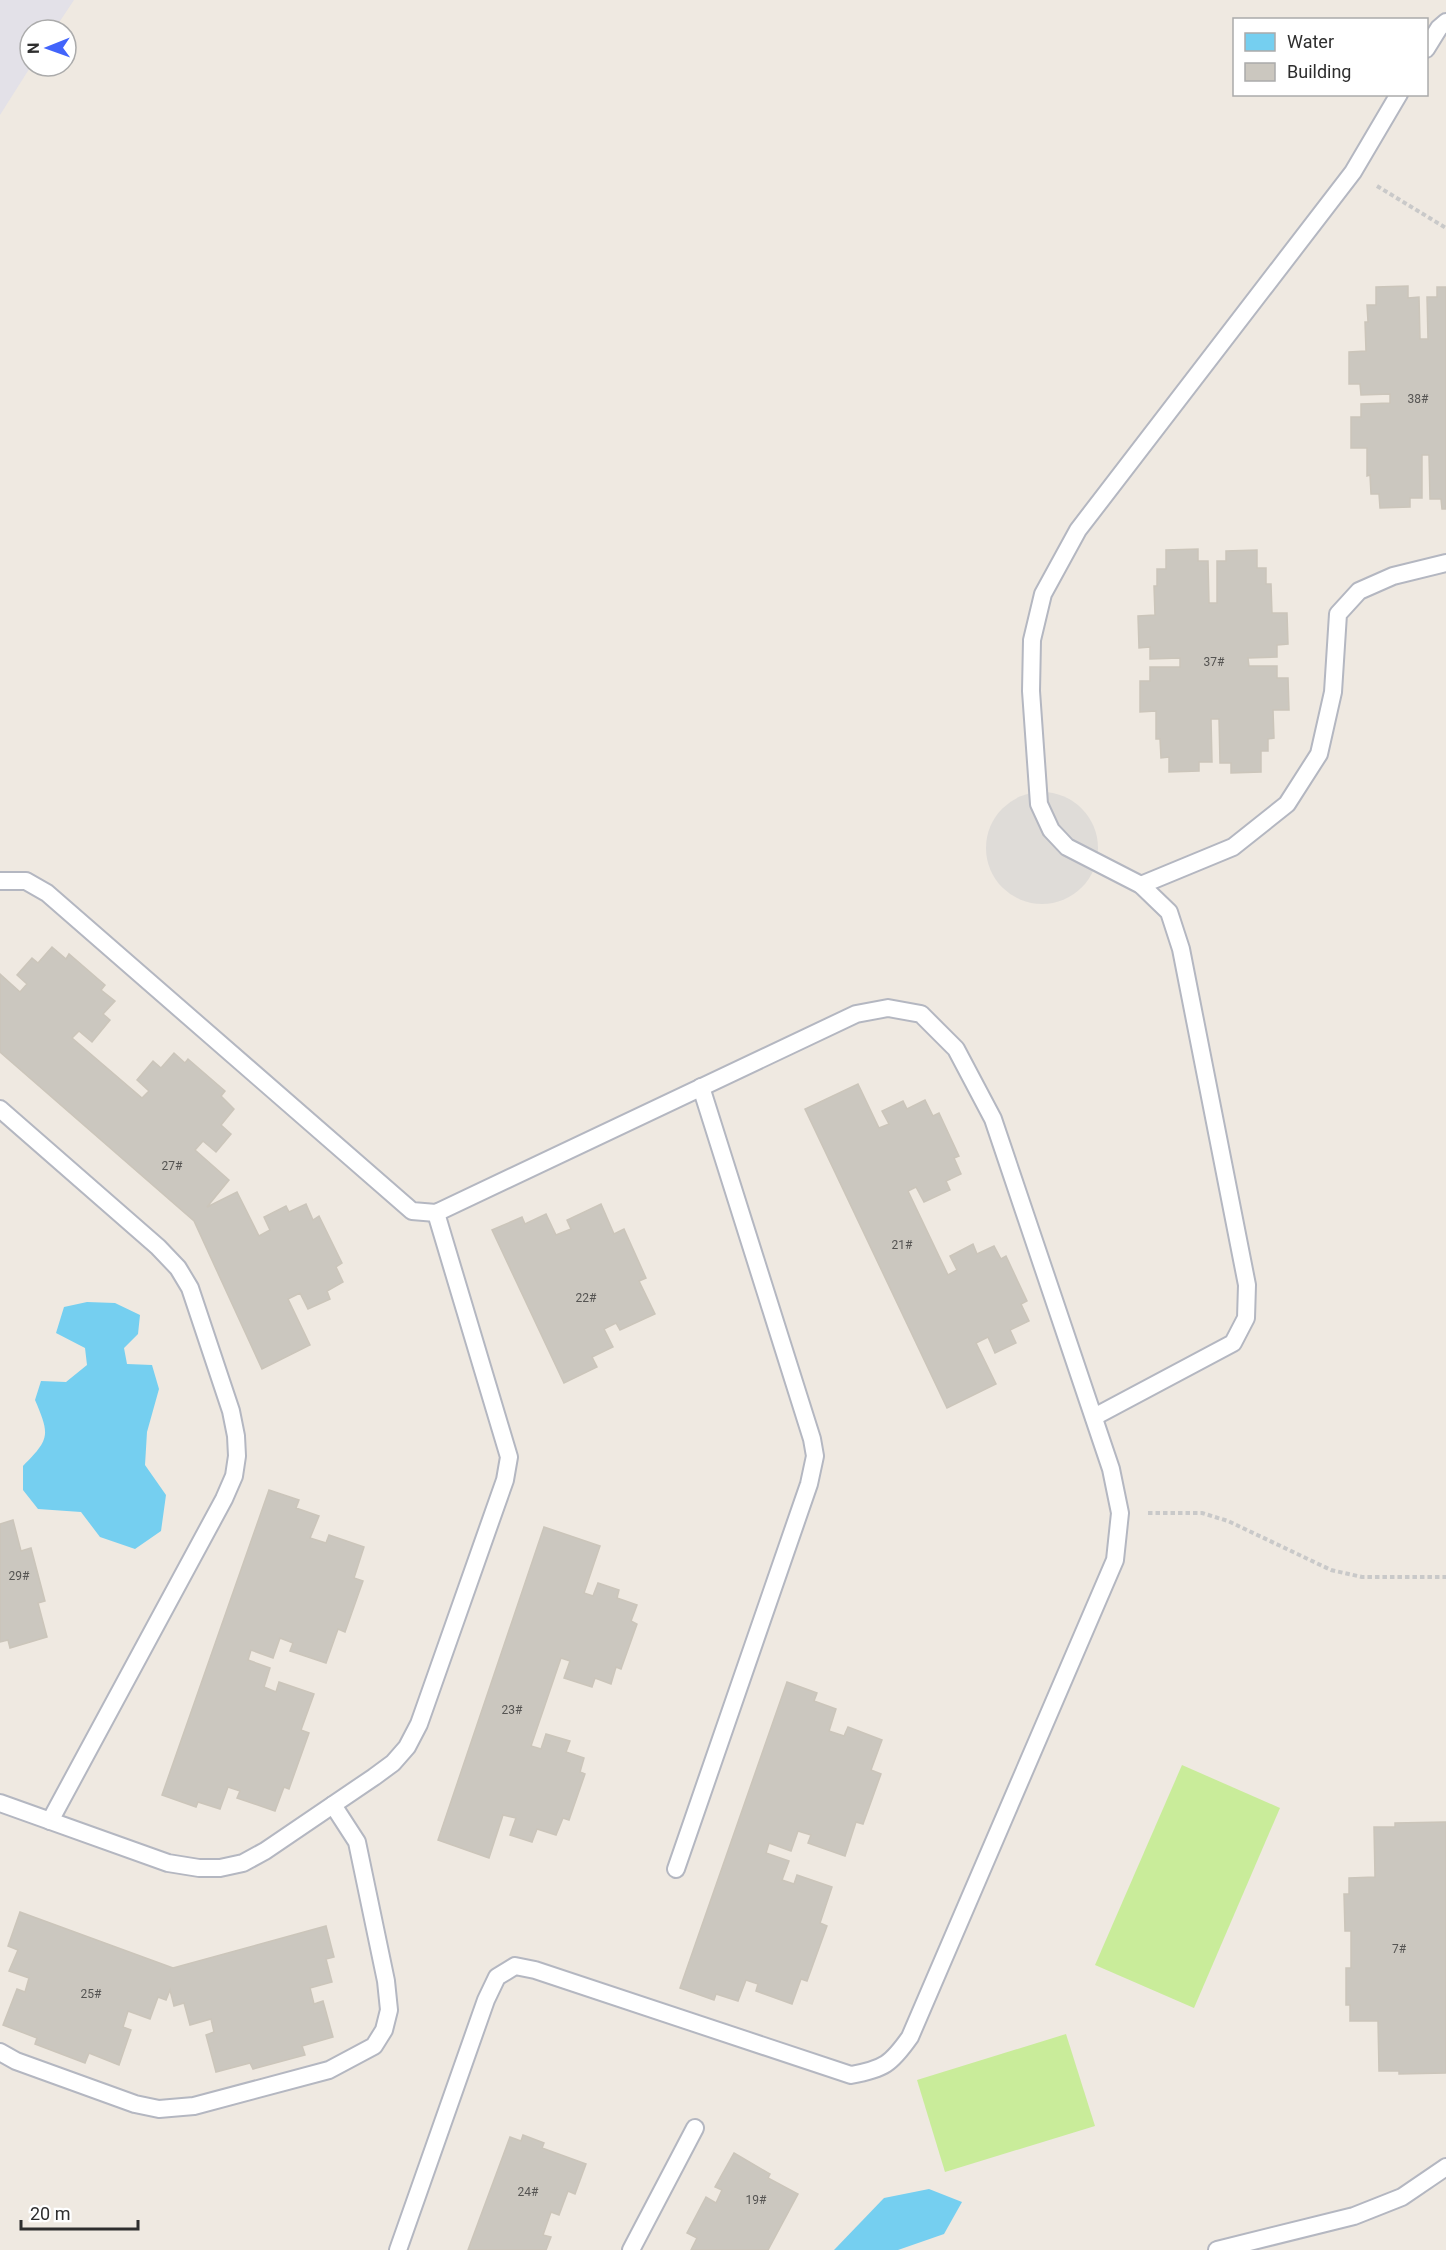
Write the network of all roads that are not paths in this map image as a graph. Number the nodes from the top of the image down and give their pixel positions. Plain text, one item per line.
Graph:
1 (1446, 22) edge
2 (1428, 46) edge
3 (1398, 96) edge
4 (1446, 563) edge
5 (0, 881) edge
6 (1141, 885) junction
7 (701, 1087) junction
8 (0, 1109) edge
9 (436, 1213) junction
10 (1094, 1417) junction
11 (0, 1803) edge
12 (333, 1805) junction
13 (50, 1821) junction
14 (676, 1869) dead end
15 (0, 2052) edge
16 (695, 2128) dead end
17 (1446, 2167) edge
18 (398, 2250) edge
19 (631, 2250) edge
20 (1217, 2250) edge

1 - 2 lane
3 - 6 lane
4 - 6 lane
5 - 9 lane
6 - 10 lane
7 - 9 lane
7 - 10 lane
7 - 14 lane
8 - 13 lane
9 - 12 lane
10 - 18 lane
11 - 13 lane
12 - 13 lane
12 - 15 lane
16 - 19 lane
17 - 20 lane

